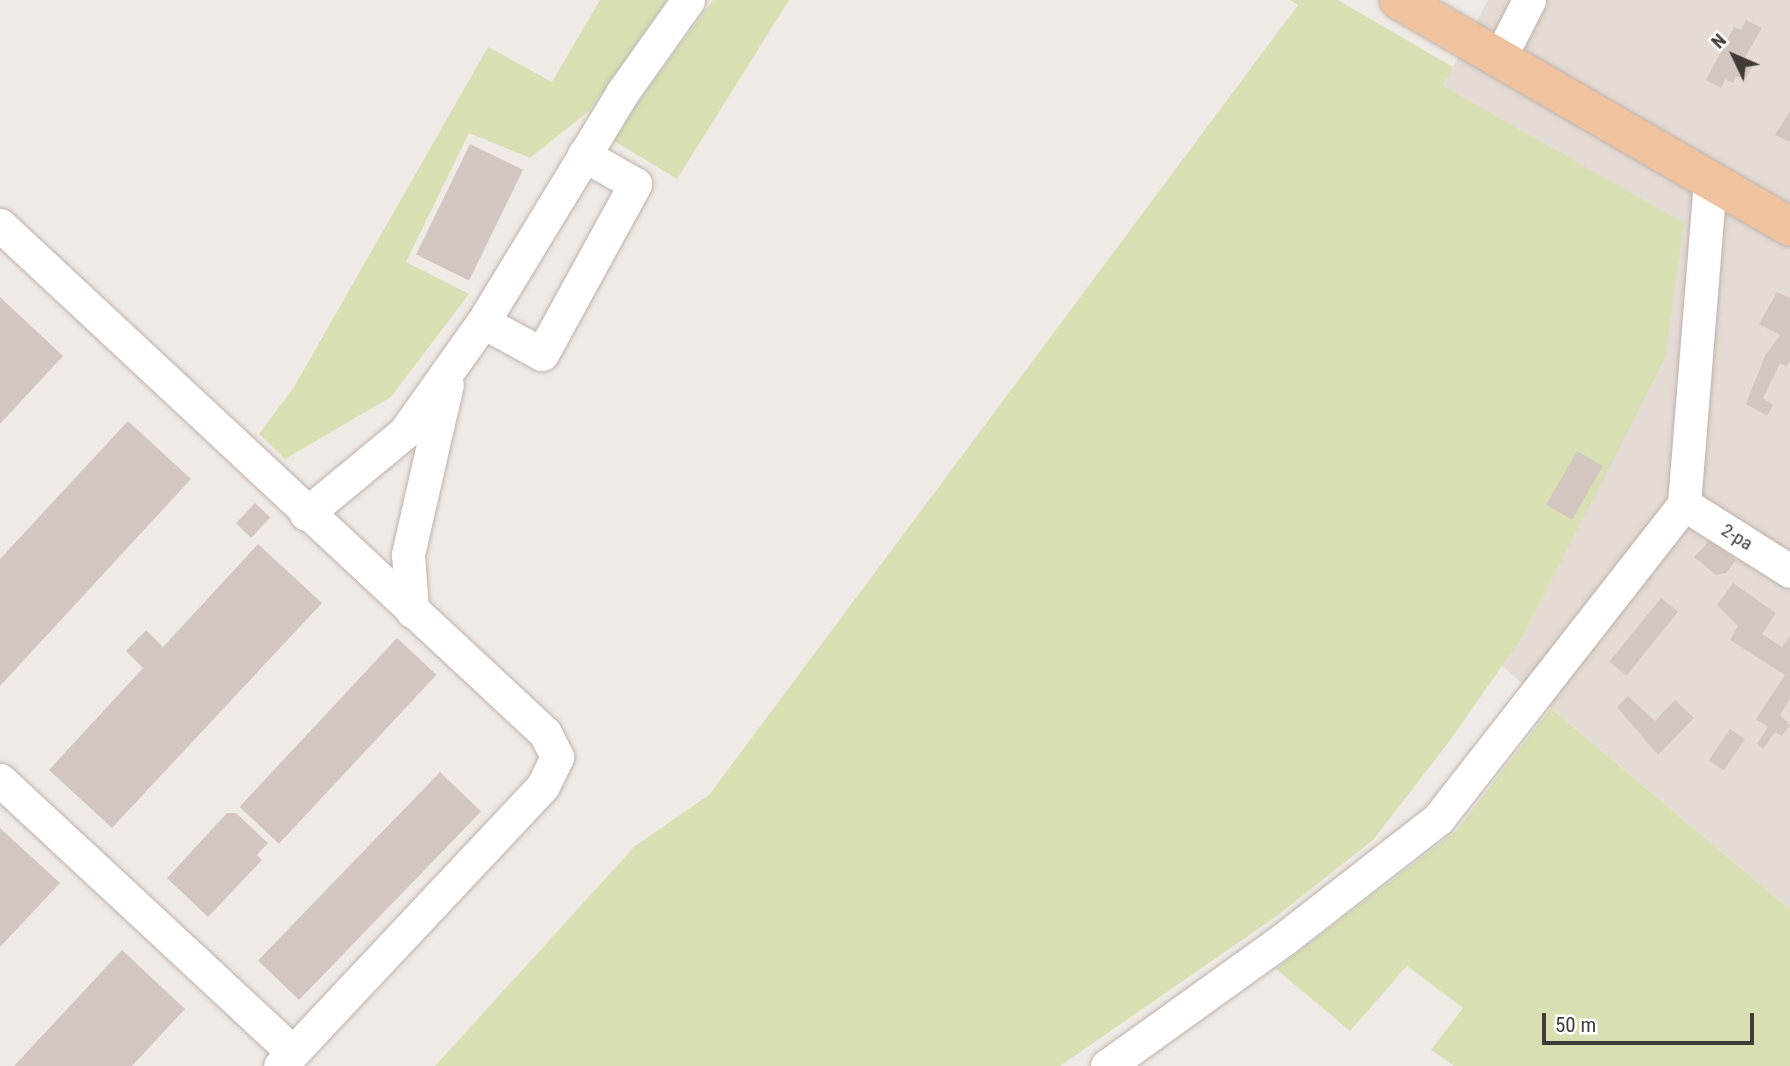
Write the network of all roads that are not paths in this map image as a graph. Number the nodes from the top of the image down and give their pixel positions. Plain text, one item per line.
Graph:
1 (688, 0) edge
2 (1399, 0) edge
3 (1529, 0) edge
4 (1500, 57) junction
5 (584, 155) junction
6 (1710, 180) junction
7 (0, 225) edge
8 (1790, 227) edge
9 (483, 322) junction
10 (451, 368) junction
11 (1684, 504) junction
12 (306, 514) junction
13 (1790, 571) edge
14 (412, 611) junction
15 (0, 780) edge
16 (286, 1059) edge
17 (1107, 1066) edge

1 - 5 street
2 - 4 main road
3 - 4 street
4 - 6 main road
5 - 9 street
5 - 9 street
6 - 8 main road
6 - 11 street
7 - 12 street
9 - 10 street
10 - 12 street
10 - 14 street
11 - 13 street, 2-ра
11 - 17 street
12 - 14 street
14 - 16 street
15 - 16 street

